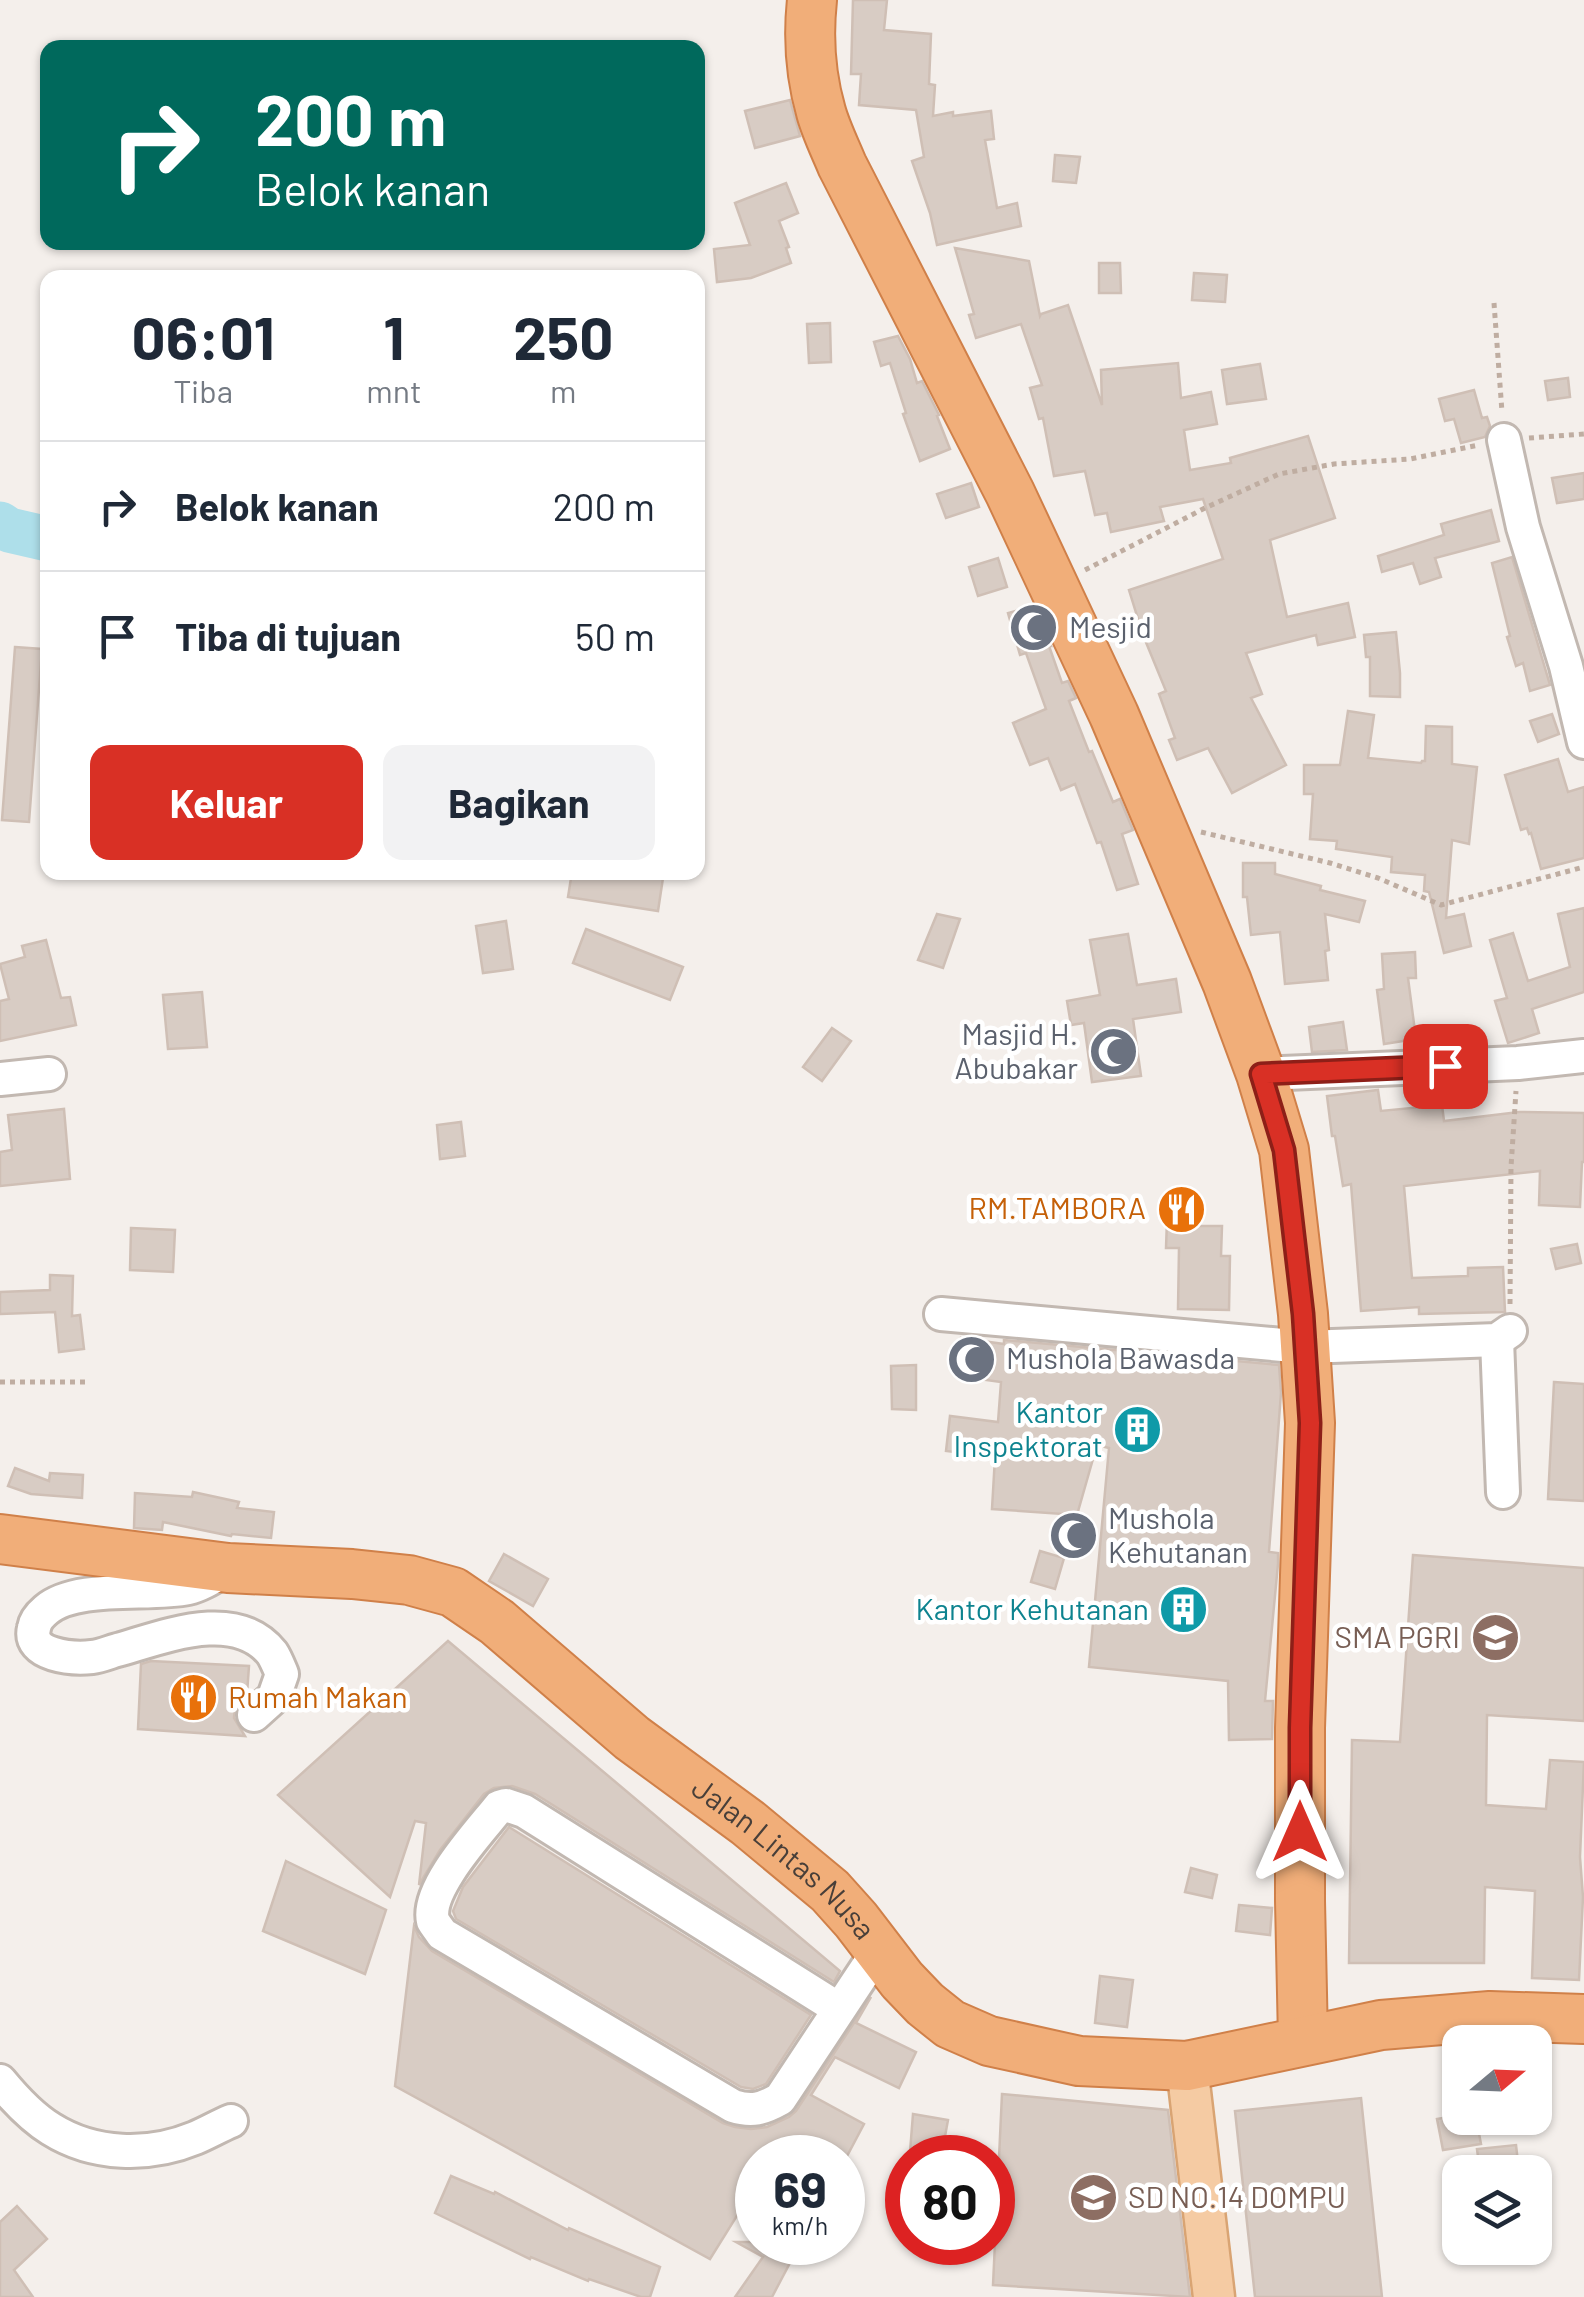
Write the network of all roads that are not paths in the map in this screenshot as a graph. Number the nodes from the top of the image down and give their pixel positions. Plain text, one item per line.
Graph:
1 (812, 0) edge
2 (1504, 440) road end
3 (1584, 742) edge
4 (1584, 1056) edge
5 (49, 1074) dead end
6 (1261, 1074) junction
7 (0, 1079) edge
8 (942, 1314) dead end
9 (1305, 1347) junction
10 (1504, 1492) dead end
11 (0, 1539) edge
12 (228, 1568) junction
13 (254, 1715) dead end
14 (878, 1951) junction
15 (839, 2010) junction
16 (1584, 2019) edge
17 (1303, 2040) junction
18 (1187, 2066) junction
19 (0, 2081) edge
20 (230, 2120) dead end
21 (1214, 2297) edge

1 - 6 highway
2 - 3 street
4 - 6 street
5 - 7 street
6 - 9 highway
8 - 9 street
9 - 10 street
9 - 17 highway
11 - 12 highway, Jalan Lintas Nusa
12 - 13 street
12 - 14 highway, Jalan Lintas Nusa
14 - 15 street
14 - 18 highway, Jalan Lintas Nusa
15 - 15 street
16 - 17 highway, Jalan Lintas Nusa
17 - 18 highway, Jalan Lintas Nusa
18 - 21 main road
19 - 20 street

